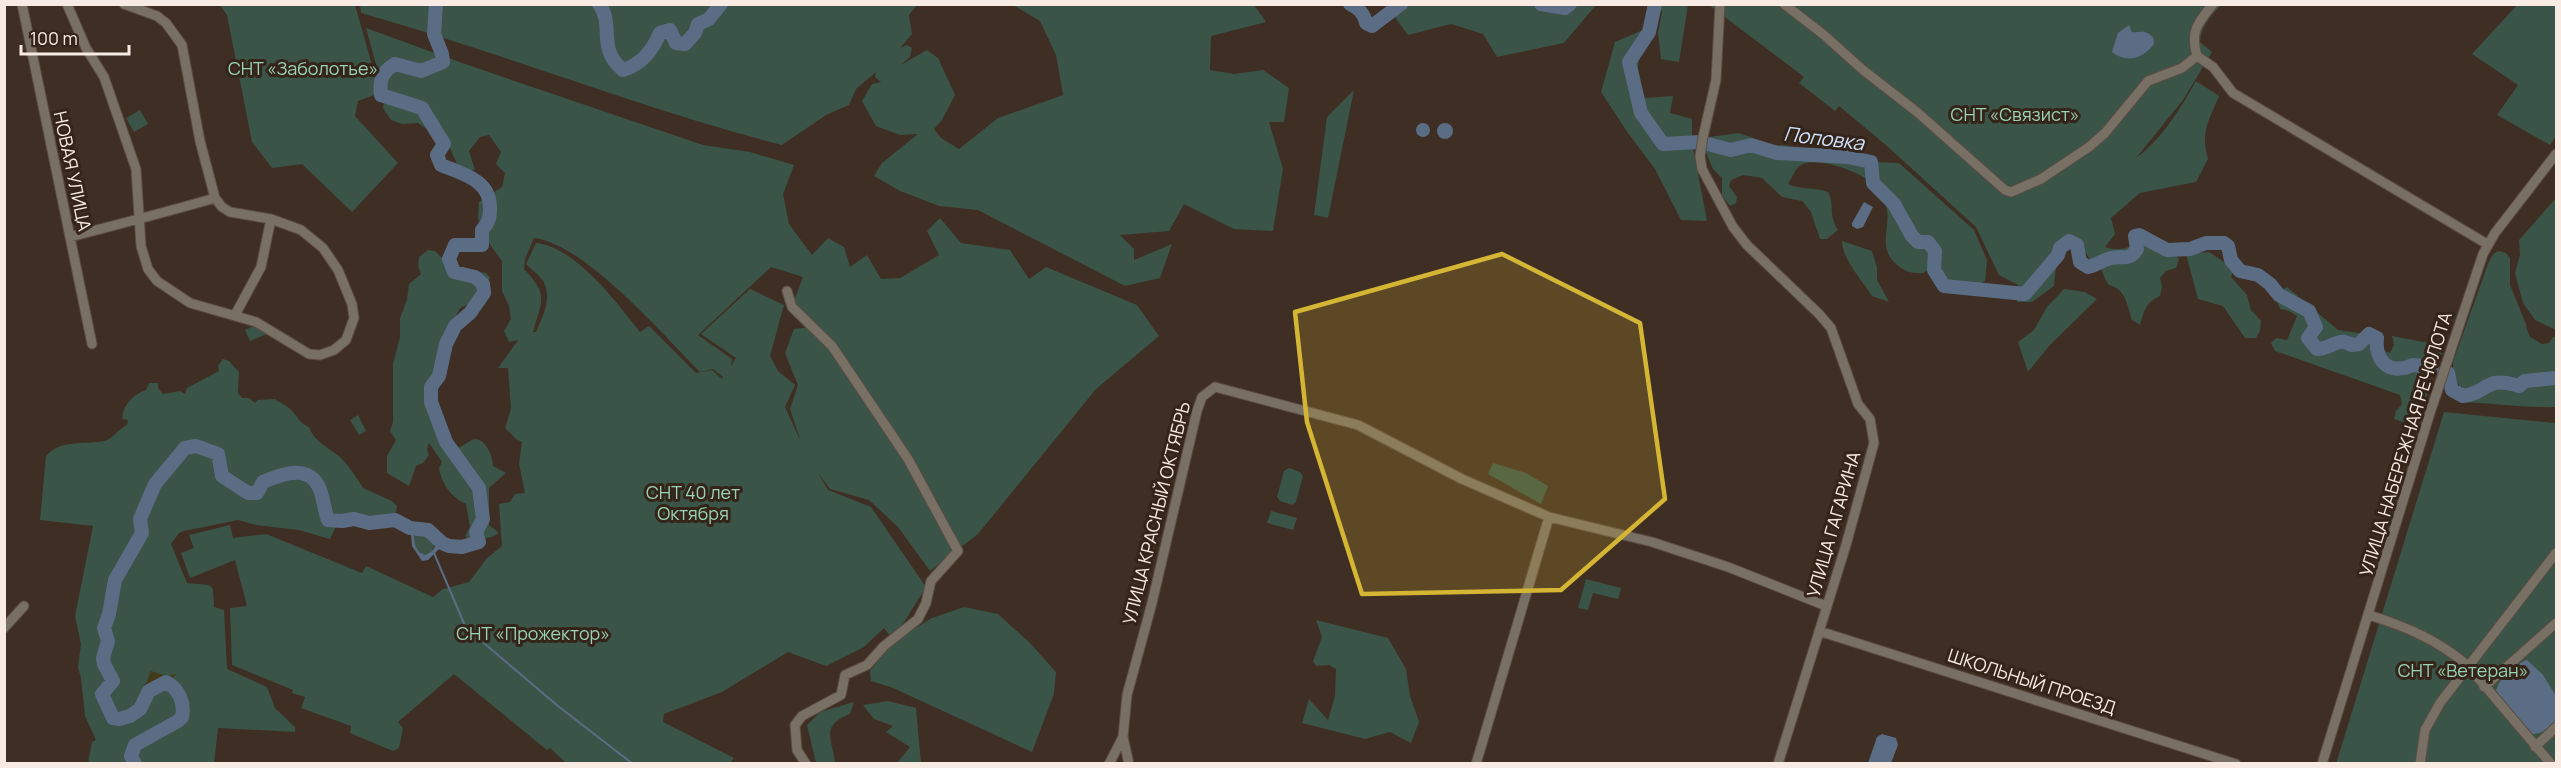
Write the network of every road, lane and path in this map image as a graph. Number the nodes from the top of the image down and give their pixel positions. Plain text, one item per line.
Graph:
1 (22, 4) edge
2 (67, 4) edge
3 (124, 4) edge
4 (1720, 4) edge
5 (1784, 4) edge
6 (2213, 4) edge
7 (2197, 56) junction
8 (2556, 154) edge
9 (215, 198) junction
10 (137, 219) junction
11 (271, 219) junction
12 (70, 237) junction
13 (2487, 244) junction
14 (787, 291) dead end
15 (236, 315) junction
16 (92, 344) dead end
17 (1549, 517) junction
18 (2556, 553) edge
19 (24, 606) dead end
20 (1826, 606) junction
21 (2369, 615) junction
22 (2556, 623) edge
23 (4, 628) edge
24 (1819, 631) junction
25 (2468, 666) junction
26 (2484, 687) junction
27 (2556, 727) edge
28 (1123, 737) junction
29 (2535, 747) junction
30 (806, 764) edge
31 (1109, 764) edge
32 (1129, 764) edge
33 (1476, 764) edge
34 (1778, 764) edge
35 (2236, 764) edge
36 (2322, 764) edge
37 (2420, 764) edge
38 (2551, 764) edge

1 - 12 street, НОВАЯ УЛИЦА
2 - 10 street
3 - 9 street
4 - 20 street, УЛИЦА ГАГАРИНА
5 - 7 street
6 - 7 street
7 - 13 street
8 - 13 street, УЛИЦА НАБЕРЕЖНАЯ РЕЧФЛОТА
9 - 10 street
9 - 11 street
10 - 12 street
10 - 15 street
11 - 15 street
11 - 15 street
12 - 16 street, НОВАЯ УЛИЦА
13 - 21 street, УЛИЦА НАБЕРЕЖНАЯ РЕЧФЛОТА
14 - 30 street
17 - 20 street
17 - 28 street, УЛИЦА КРАСНЫЙ ОКТЯБРЬ
17 - 33 street
18 - 25 street
19 - 23 street
20 - 24 street, УЛИЦА ГАГАРИНА
21 - 25 street
21 - 36 street, УЛИЦА НАБЕРЕЖНАЯ РЕЧФЛОТА
22 - 26 street
24 - 34 street, УЛИЦА ГАГАРИНА
24 - 35 street, ШКОЛЬНЫЙ ПРОЕЗД
25 - 26 street
25 - 37 street
26 - 29 street
27 - 29 street
28 - 31 street
28 - 32 street, УЛИЦА КРАСНЫЙ ОКТЯБРЬ
29 - 38 street

